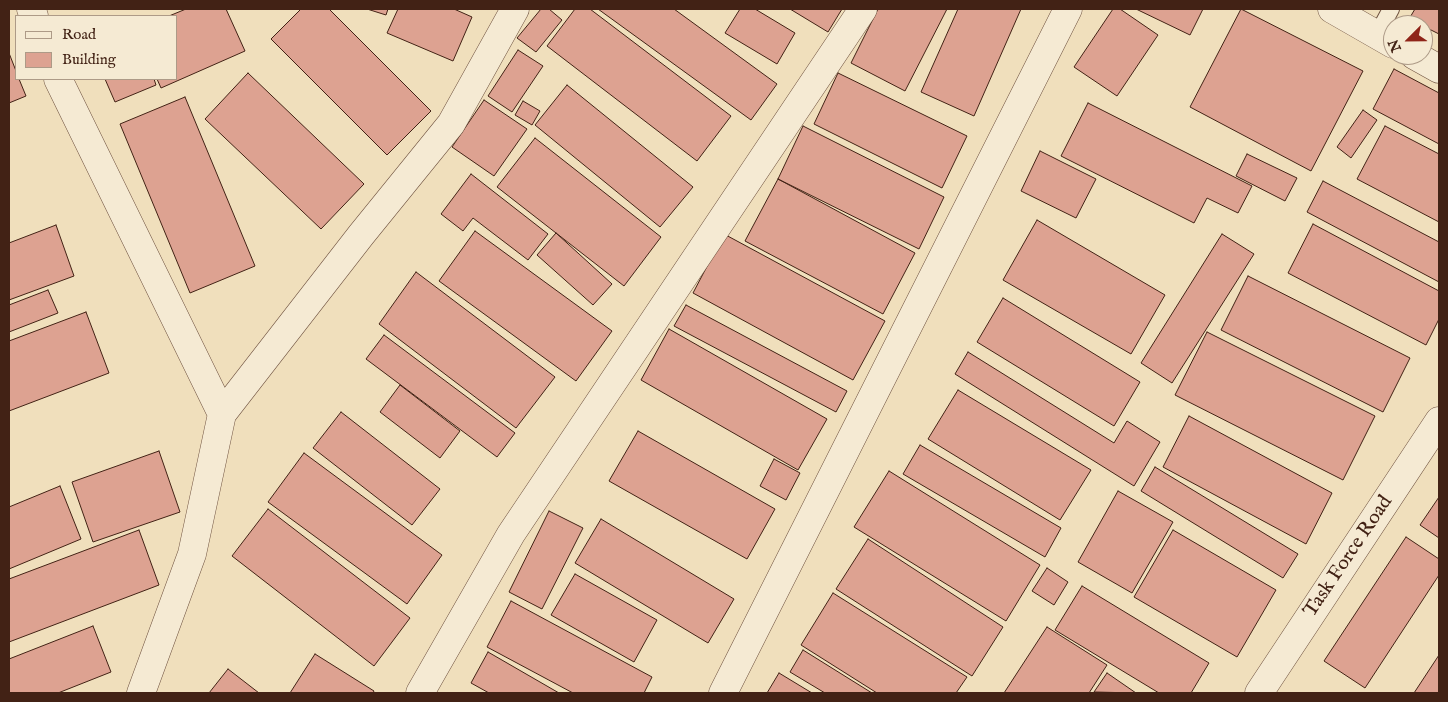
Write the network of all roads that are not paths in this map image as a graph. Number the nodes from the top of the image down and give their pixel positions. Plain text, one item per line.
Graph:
1 (515, 9) edge
2 (863, 9) edge
3 (1068, 9) edge
4 (1332, 9) edge
5 (1383, 39) edge
6 (58, 80) edge
7 (222, 414) junction
8 (1439, 421) edge
9 (141, 693) edge
10 (420, 693) edge
11 (723, 693) edge
12 (1259, 693) edge

1 - 7 street
2 - 10 street
3 - 11 street
4 - 5 street
6 - 7 street
7 - 9 street
8 - 12 street, Task Force Road

